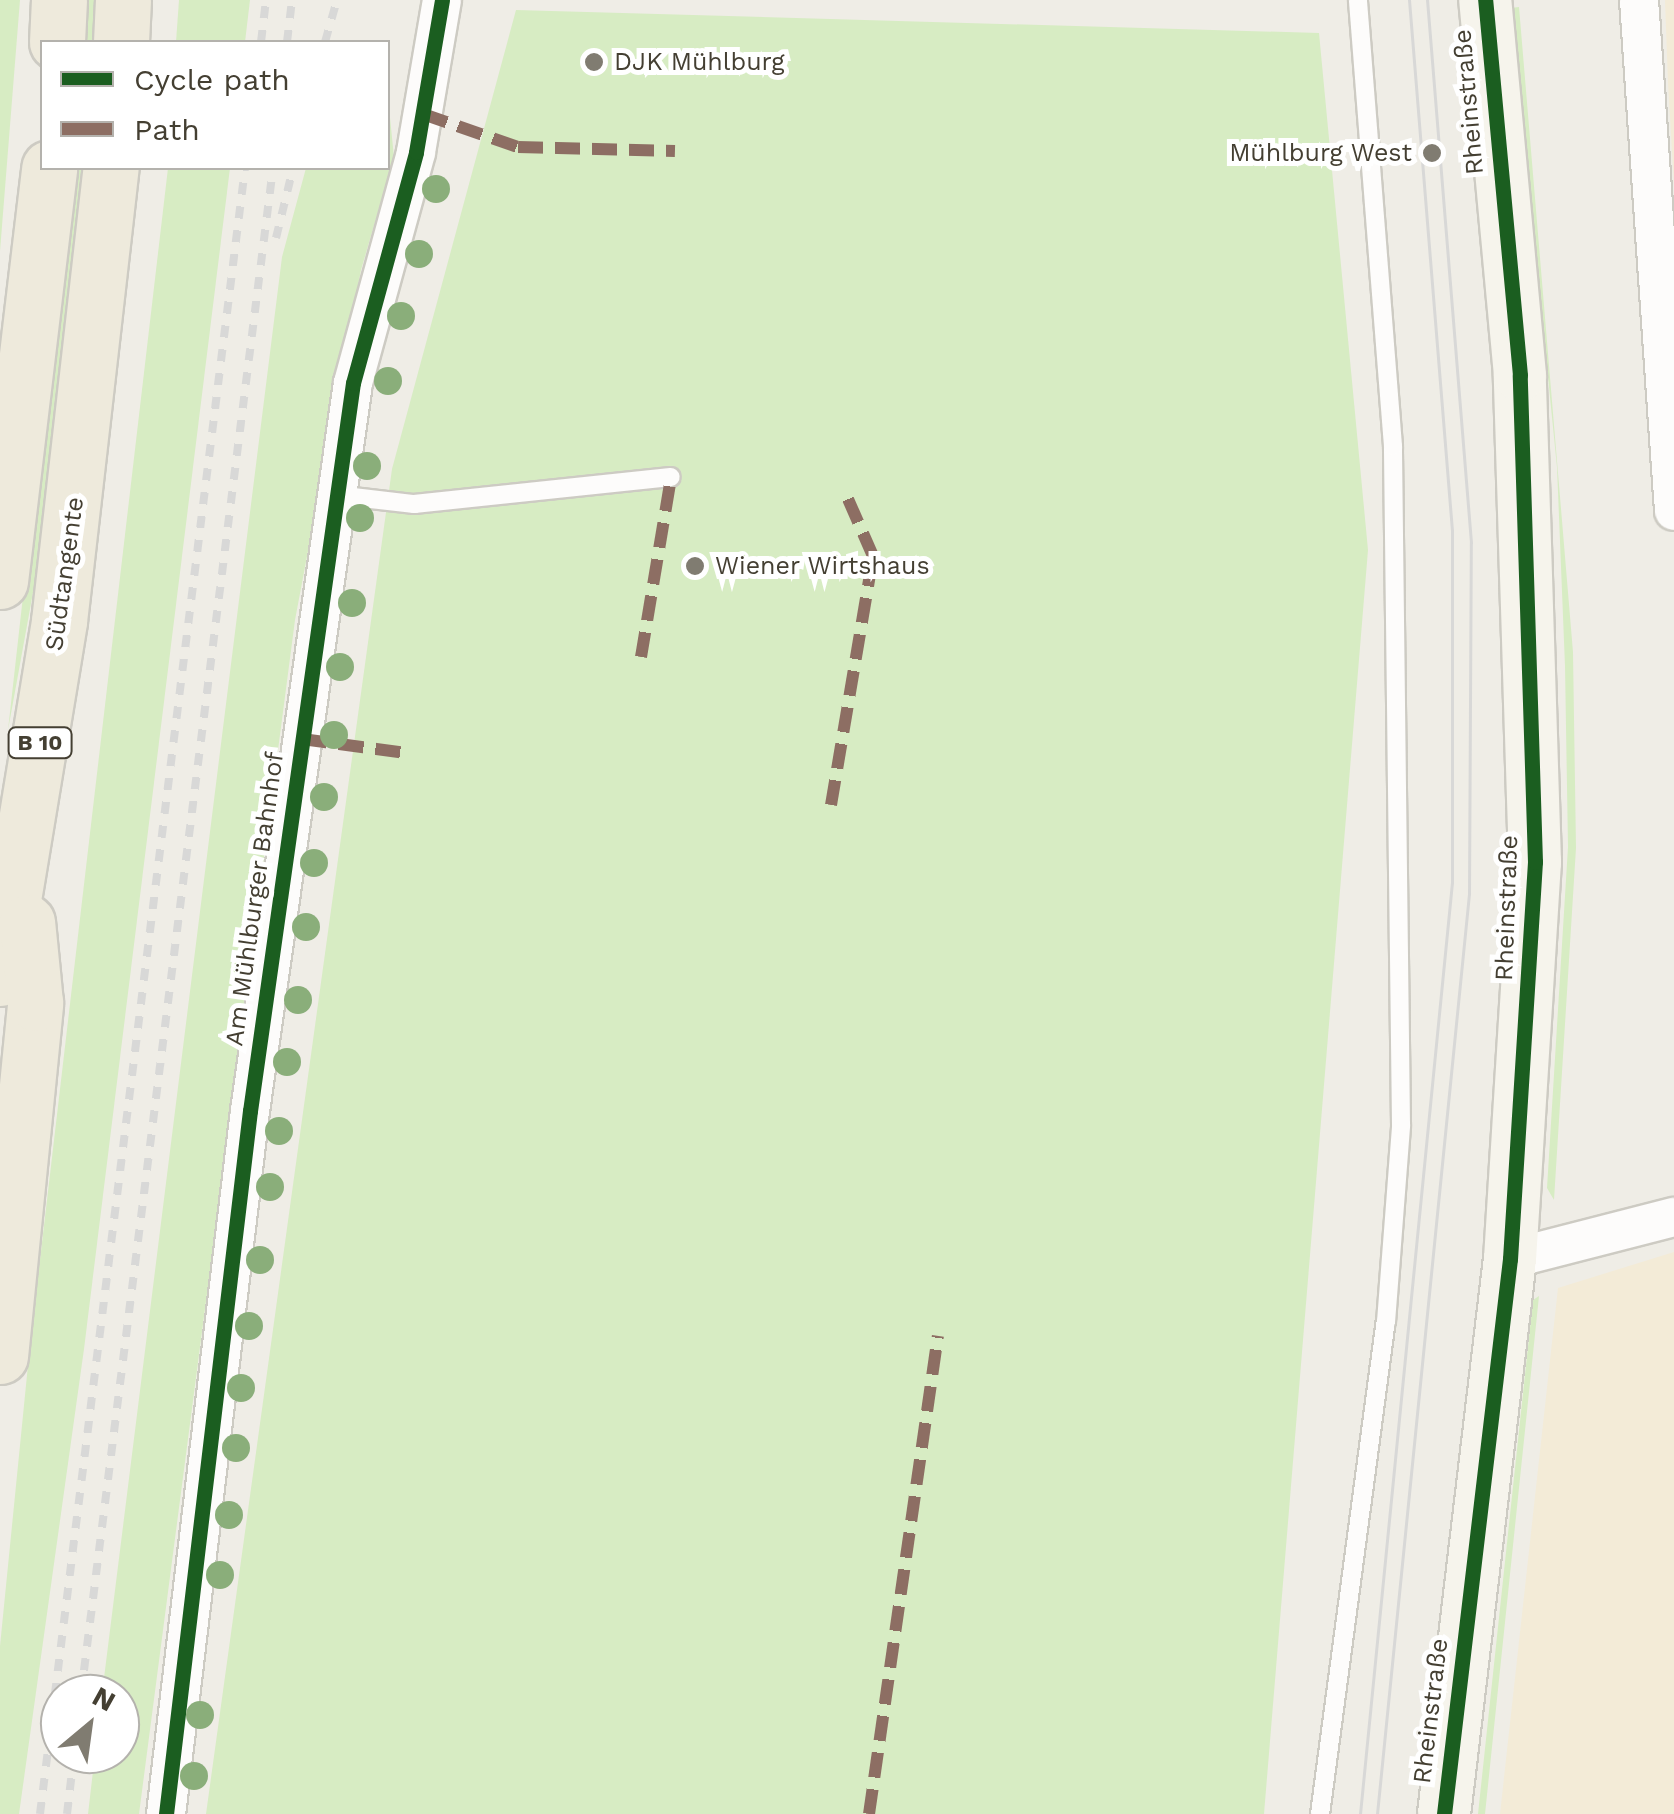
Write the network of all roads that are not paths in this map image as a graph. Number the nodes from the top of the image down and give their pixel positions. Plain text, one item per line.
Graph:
1 (59, 0) edge
2 (123, 0) edge
3 (442, 0) edge
4 (1358, 0) edge
5 (1485, 0) edge
6 (1639, 0) edge
7 (56, 40) edge
8 (121, 40) edge
9 (50, 170) edge
10 (111, 170) edge
11 (671, 477) dead end
12 (336, 495) junction
13 (1674, 511) edge
14 (0, 581) edge
15 (22, 864) junction
16 (0, 978) edge
17 (1674, 1217) edge
18 (1510, 1259) junction
19 (0, 1356) edge
20 (166, 1814) edge
21 (1320, 1814) edge
22 (1444, 1814) edge

1 - 7 highway
2 - 8 highway
3 - 12 street, Am Mühlburger Bahnhof
4 - 21 lane
5 - 18 main road, Rheinstraße
6 - 13 street
9 - 14 highway
10 - 15 highway, Südtangente / B 10
11 - 12 lane
12 - 20 street, Am Mühlburger Bahnhof
15 - 16 highway, Südtangente / B 10
15 - 19 highway
17 - 18 street
18 - 22 main road, Rheinstraße

